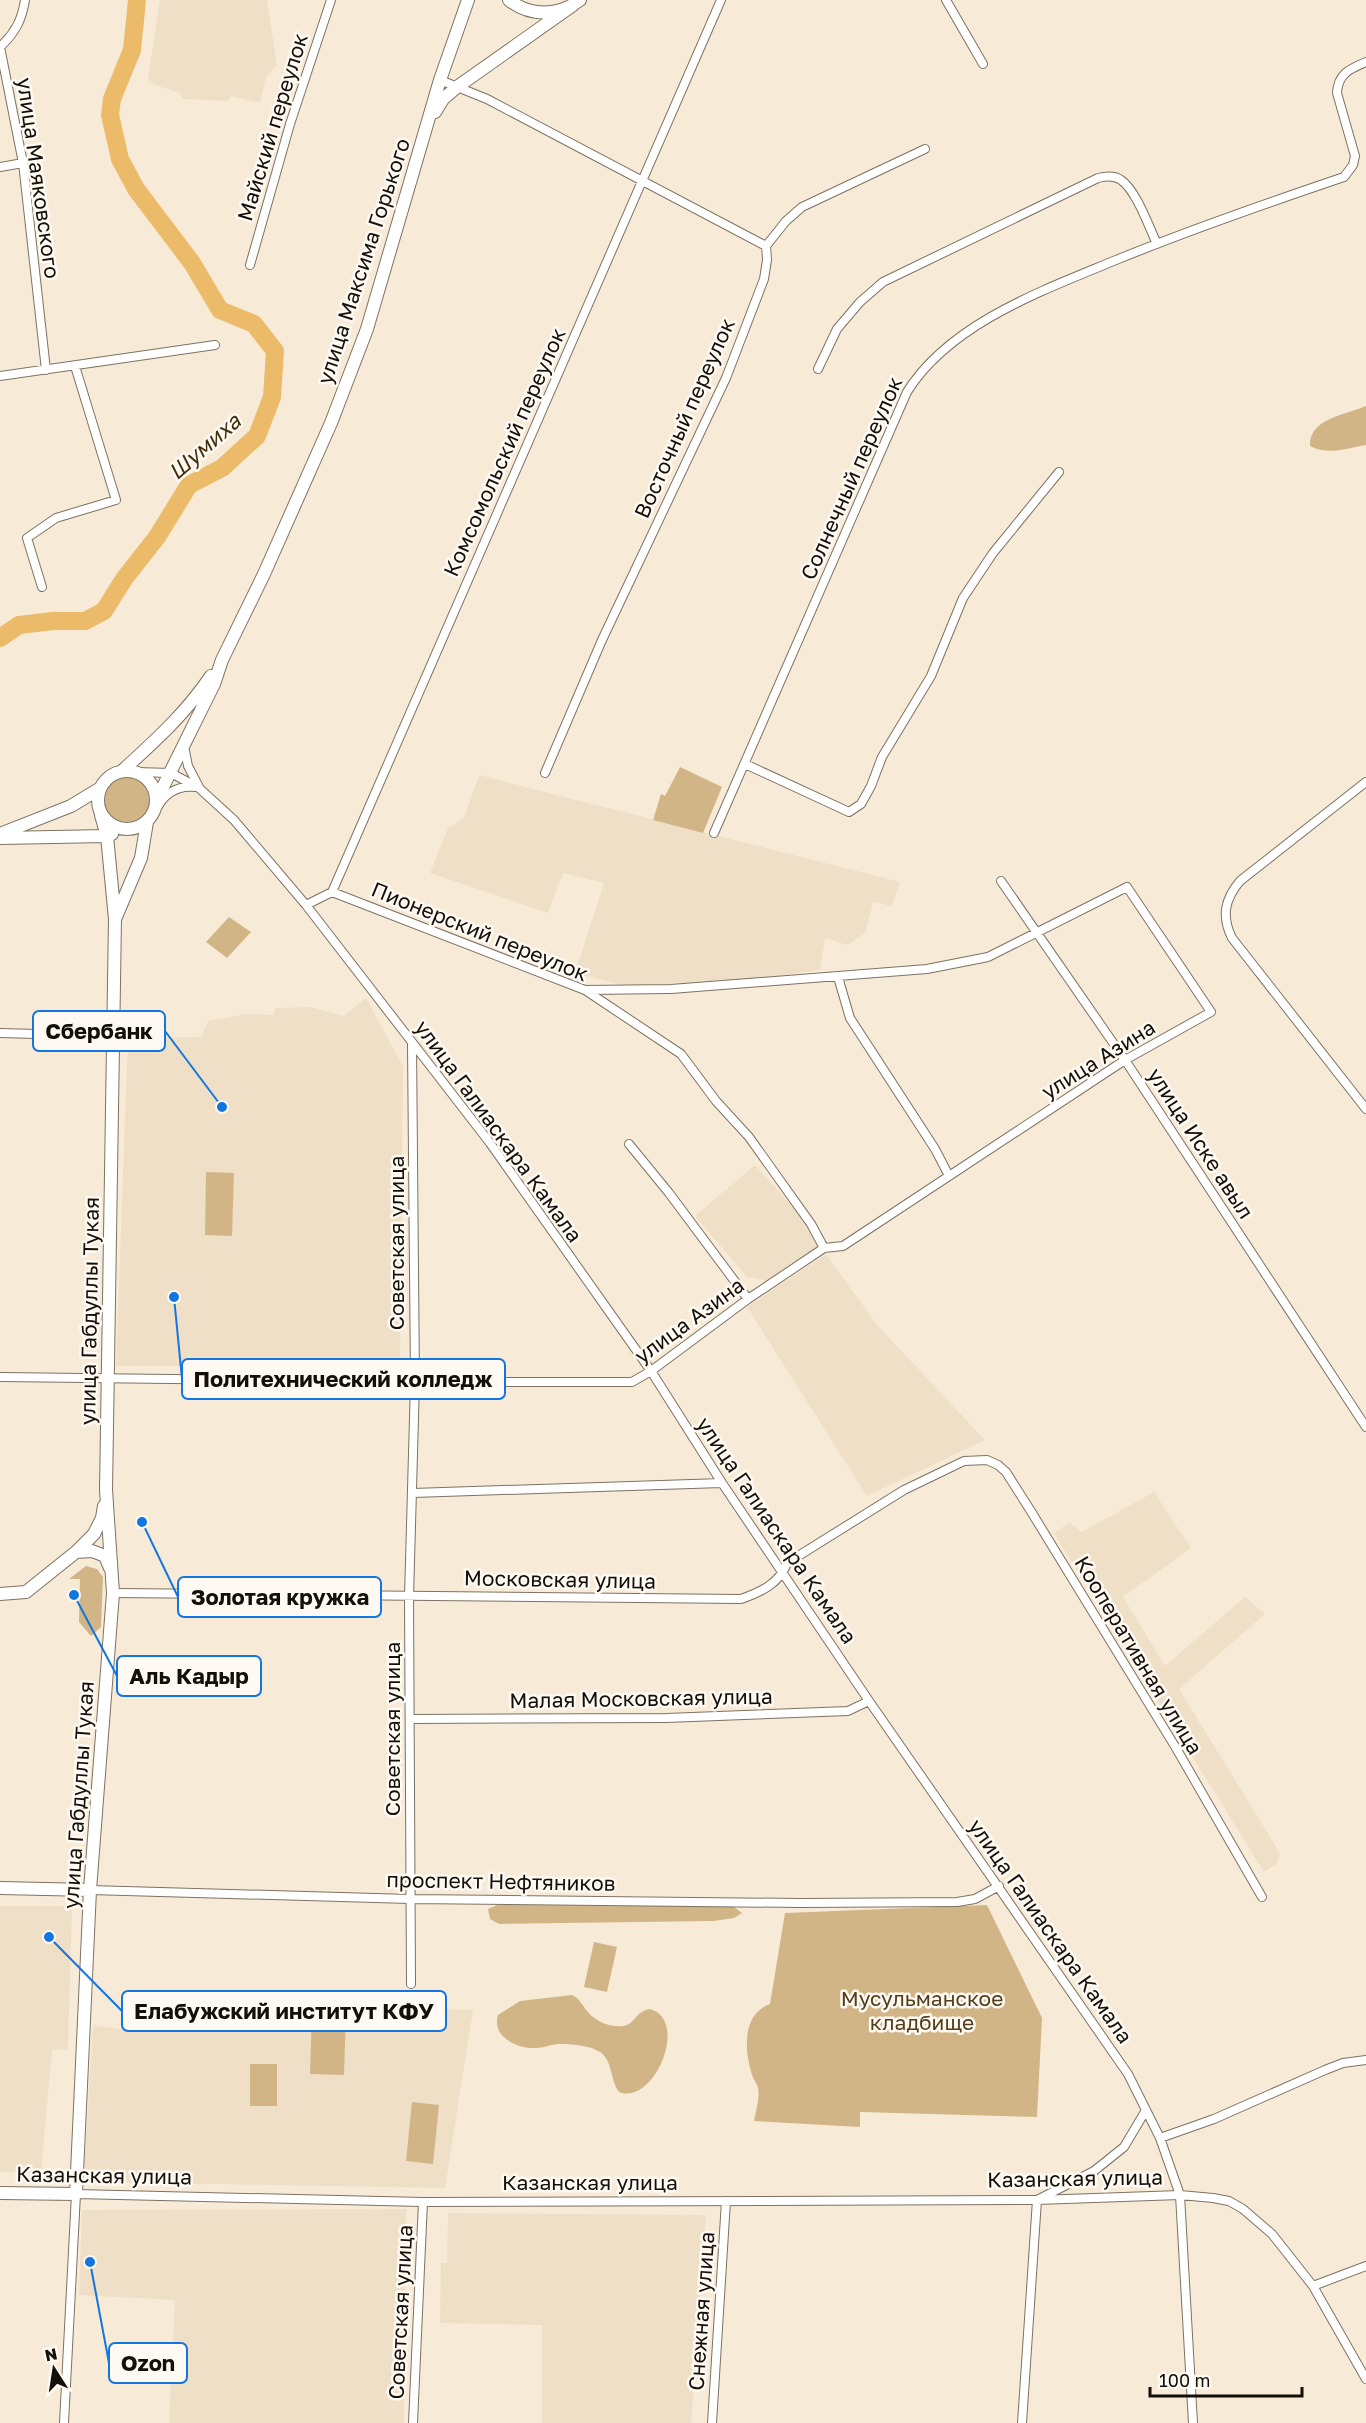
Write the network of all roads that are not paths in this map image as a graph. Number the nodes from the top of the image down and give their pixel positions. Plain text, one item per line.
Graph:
1 (25, 0) edge
2 (331, 0) edge
3 (468, 0) edge
4 (509, 0) edge
5 (721, 0) edge
6 (946, 0) edge
7 (576, 3) edge
8 (0, 46) edge
9 (1366, 62) edge
10 (983, 64) dead end
11 (440, 80) junction
12 (457, 87) junction
13 (428, 123) junction
14 (925, 149) dead end
15 (23, 163) junction
16 (0, 167) edge
17 (641, 182) junction
18 (1157, 243) junction
19 (766, 246) junction
20 (249, 265) dead end
21 (215, 345) dead end
22 (75, 366) junction
23 (818, 369) dead end
24 (46, 370) junction
25 (0, 376) edge
26 (1059, 472) dead end
27 (42, 588) dead end
28 (222, 660) junction
29 (184, 742) junction
30 (745, 764) junction
31 (122, 771) junction
32 (136, 772) junction
33 (171, 773) junction
34 (545, 773) dead end
35 (1366, 782) edge
36 (199, 788) junction
37 (99, 789) junction
38 (156, 805) junction
39 (101, 815) junction
40 (147, 822) junction
41 (122, 830) junction
42 (714, 833) dead end
43 (0, 836) edge
44 (107, 836) junction
45 (1001, 881) dead end
46 (332, 892) junction
47 (306, 905) junction
48 (116, 919) junction
49 (1037, 933) junction
50 (838, 977) junction
51 (585, 990) junction
52 (0, 1033) edge
53 (114, 1036) junction
54 (412, 1043) junction
55 (1125, 1060) junction
56 (1366, 1109) edge
57 (628, 1144) dead end
58 (948, 1174) junction
59 (824, 1248) junction
60 (748, 1299) junction
61 (651, 1371) junction
62 (0, 1377) edge
63 (107, 1377) junction
64 (415, 1382) junction
65 (1366, 1427) edge
66 (964, 1461) joint
67 (722, 1483) junction
68 (106, 1490) junction
69 (413, 1493) junction
70 (76, 1552) junction
71 (112, 1572) junction
72 (784, 1572) junction
73 (113, 1593) junction
74 (0, 1594) edge
75 (409, 1597) junction
76 (869, 1701) junction
77 (411, 1719) junction
78 (999, 1886) junction
79 (0, 1888) edge
80 (90, 1890) junction
81 (1262, 1898) dead end
82 (410, 1899) junction
83 (411, 1984) dead end
84 (1366, 2060) edge
85 (1146, 2110) junction
86 (1160, 2138) junction
87 (0, 2193) edge
88 (76, 2194) junction
89 (1180, 2195) junction
90 (1037, 2200) junction
91 (726, 2201) junction
92 (423, 2202) junction
93 (1366, 2266) edge
94 (1313, 2286) junction
95 (1366, 2379) edge
96 (64, 2423) edge
97 (413, 2423) edge
98 (712, 2423) edge
99 (1022, 2423) edge
100 (1193, 2423) edge

1 - 8 street, улица Маяковского
2 - 20 street, Майский переулок
3 - 11 main road, улица Максима Горького
4 - 7 main road
5 - 17 street, Комсомольский переулок
6 - 10 street
7 - 12 main road
8 - 15 street, улица Маяковского
9 - 18 street, Солнечный переулок
11 - 12 street
11 - 13 main road, улица Максима Горького
12 - 13 main road
12 - 17 street
13 - 28 main road, улица Максима Горького
14 - 19 street
15 - 16 street
15 - 24 street, улица Маяковского
17 - 19 street
17 - 46 street, Комсомольский переулок
18 - 23 street
18 - 30 street, Солнечный переулок
19 - 34 street, Восточный переулок
21 - 22 street
22 - 24 street
22 - 27 street
24 - 25 street
26 - 30 street
28 - 29 main road, улица Максима Горького
28 - 31 main road, улица Максима Горького
29 - 33 main road, улица Максима Горького
29 - 36 street
30 - 42 street, Солнечный переулок
31 - 32 main road
31 - 37 main road, улица Максима Горького
32 - 33 street, улица Галиаскара Камала
32 - 38 main road
33 - 36 street, улица Галиаскара Камала
33 - 38 main road, улица Максима Горького
35 - 56 street
36 - 38 street
36 - 47 street, улица Галиаскара Камала
37 - 39 main road
37 - 43 main road, улица Максима Горького
38 - 40 main road, улица Максима Горького
39 - 41 main road
39 - 44 main road, улица Габдуллы Тукая
40 - 41 main road
40 - 48 main road, улица Габдуллы Тукая
41 - 44 main road
43 - 44 main road
44 - 48 main road, улица Габдуллы Тукая
45 - 49 street, улица Иске авыл
46 - 47 street
46 - 51 street, Пионерский переулок
47 - 54 street, улица Галиаскара Камала
48 - 53 main road, улица Габдуллы Тукая
49 - 50 street
49 - 55 street, улица Иске авыл
49 - 55 street, улица Азина
50 - 51 street
50 - 58 street
51 - 59 street, Пионерский переулок
52 - 53 street
53 - 63 main road, улица Габдуллы Тукая
54 - 61 street, улица Галиаскара Камала
54 - 64 street, Советская улица
55 - 58 street, улица Азина
55 - 65 street, улица Иске авыл
57 - 60 street
58 - 59 street, улица Азина
59 - 60 street, улица Азина
60 - 61 street, улица Азина
61 - 64 street, улица Азина
61 - 67 street, улица Галиаскара Камала
62 - 63 street, улица Азина
63 - 64 street, улица Азина
63 - 68 main road, улица Габдуллы Тукая
64 - 69 street, Советская улица
66 - 72 street, Московская улица
66 - 81 street, Кооперативная улица
67 - 69 street
67 - 72 street, улица Галиаскара Камала
68 - 70 main road
68 - 71 main road, улица Габдуллы Тукая
69 - 75 street, Советская улица
70 - 71 main road
70 - 74 main road
71 - 73 main road, улица Габдуллы Тукая
72 - 75 street, Московская улица
72 - 76 street, улица Галиаскара Камала
73 - 75 street, Московская улица
73 - 80 main road, улица Габдуллы Тукая
75 - 77 street, Советская улица
76 - 77 street, Малая Московская улица
76 - 78 street, улица Галиаскара Камала
77 - 82 street, Советская улица
78 - 82 street, проспект Нефтяников
78 - 85 street, улица Галиаскара Камала
79 - 80 main road, проспект Нефтяников
80 - 82 street, проспект Нефтяников
80 - 88 main road, улица Габдуллы Тукая
82 - 83 street, Советская улица
84 - 86 street, Казанская улица
85 - 86 street, улица Галиаскара Камала
85 - 90 street
86 - 89 street, улица Галиаскара Камала
87 - 88 main road, Казанская улица
88 - 92 street, Казанская улица
88 - 96 street, улица Габдуллы Тукая
89 - 90 street, Казанская улица
89 - 94 street, Казанская улица
89 - 100 street, улица Галиаскара Камала
90 - 91 street, Казанская улица
90 - 99 street
91 - 92 street, Казанская улица
91 - 98 street, Снежная улица
92 - 97 street, Советская улица
93 - 94 street
94 - 95 street, Казанская улица

